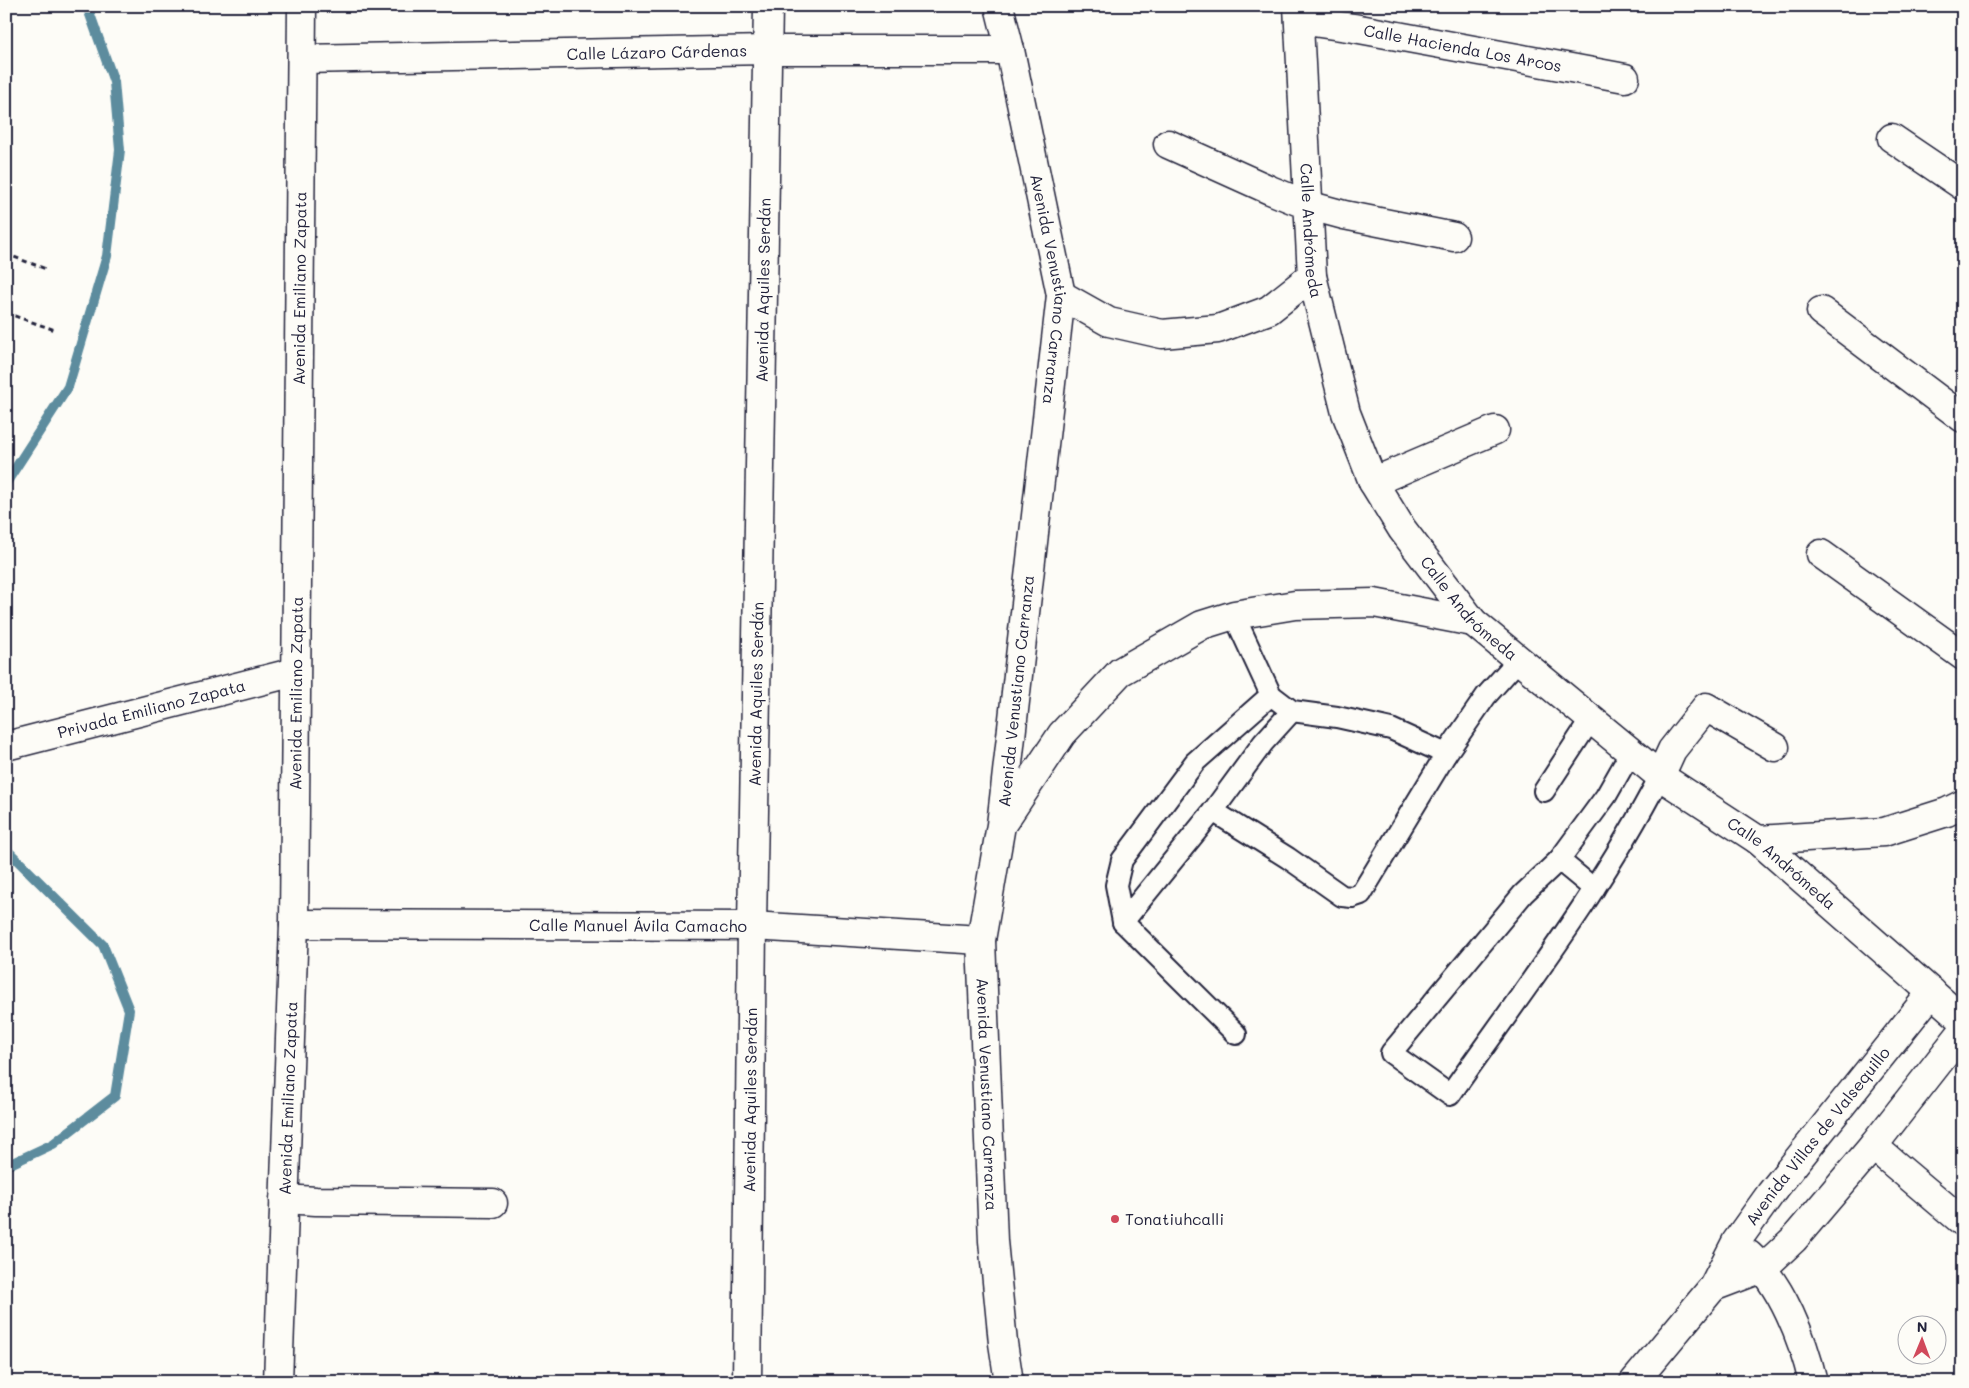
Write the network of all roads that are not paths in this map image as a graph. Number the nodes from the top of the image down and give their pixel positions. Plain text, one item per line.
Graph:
1 (302, 6) edge
2 (768, 6) edge
3 (999, 6) edge
4 (1299, 13) edge
5 (767, 50) junction
6 (1010, 50) junction
7 (303, 59) junction
8 (1626, 78) dead end
9 (1892, 138) dead end
10 (1168, 144) dead end
11 (1963, 186) edge
12 (1307, 205) junction
13 (1454, 236) dead end
14 (1312, 276) junction
15 (1060, 295) junction
16 (1821, 311) dead end
17 (1963, 418) edge
18 (1495, 430) dead end
19 (1373, 482) junction
20 (1821, 554) dead end
21 (1234, 615) junction
22 (1473, 622) junction
23 (1963, 656) edge
24 (1519, 658) junction
25 (295, 672) junction
26 (1271, 695) junction
27 (1292, 711) junction
28 (1591, 720) junction
29 (6, 746) edge
30 (1775, 747) dead end
31 (1631, 752) junction
32 (1446, 754) junction
33 (1660, 776) junction
34 (1544, 792) dead end
35 (1963, 804) edge
36 (1213, 811) junction
37 (1000, 825) junction
38 (1758, 840) junction
39 (1560, 860) junction
40 (1594, 889) junction
41 (1123, 922) junction
42 (294, 924) junction
43 (752, 926) junction
44 (981, 940) junction
45 (1932, 992) junction
46 (1963, 1020) edge
47 (1963, 1031) edge
48 (1236, 1034) dead end
49 (1873, 1146) junction
50 (284, 1199) junction
51 (493, 1203) dead end
52 (1963, 1222) edge
53 (1736, 1242) junction
54 (1763, 1268) junction
55 (1713, 1287) junction
56 (278, 1382) edge
57 (747, 1382) edge
58 (1009, 1382) edge
59 (1634, 1382) edge
60 (1813, 1382) edge

1 - 7 street, Avenida Emiliano Zapata
2 - 5 street, Avenida Aquiles Serdán
3 - 6 street, Avenida Venustiano Carranza
4 - 8 street, Calle Hacienda Los Arcos
4 - 12 street, Calle Andrómeda
5 - 6 street, Calle Lázaro Cárdenas
5 - 7 street, Calle Lázaro Cárdenas
5 - 43 street, Avenida Aquiles Serdán
6 - 15 street, Avenida Venustiano Carranza
7 - 25 street, Avenida Emiliano Zapata
9 - 11 street
10 - 12 street
12 - 13 street
12 - 14 street, Calle Andrómeda
14 - 15 street
14 - 19 street, Calle Andrómeda
15 - 37 street, Avenida Venustiano Carranza
16 - 17 street
18 - 19 street
19 - 22 street, Calle Andrómeda
20 - 23 street
21 - 22 street
21 - 26 lane
21 - 37 street
22 - 24 street, Calle Andrómeda
24 - 28 street, Calle Andrómeda
24 - 32 lane
25 - 29 street, Privada Emiliano Zapata
25 - 42 street, Avenida Emiliano Zapata
26 - 27 lane
26 - 41 lane
27 - 32 lane
27 - 36 lane
28 - 31 street, Calle Andrómeda
28 - 34 lane
30 - 33 street
31 - 33 street, Calle Andrómeda
31 - 39 lane
32 - 36 lane
33 - 38 street, Calle Andrómeda
33 - 40 lane
35 - 38 street
36 - 41 lane
37 - 44 street, Avenida Venustiano Carranza
38 - 45 street, Calle Andrómeda
39 - 40 lane
39 - 40 lane
41 - 48 lane
42 - 43 street, Calle Manuel Ávila Camacho
42 - 50 street, Avenida Emiliano Zapata
43 - 44 street, Calle Manuel Ávila Camacho
43 - 57 street, Avenida Aquiles Serdán
44 - 58 street, Avenida Venustiano Carranza
45 - 46 street, Calle Andrómeda
45 - 53 street, Avenida Villas de Valsequillo
47 - 49 street, Avenida Villas de Valsequillo
49 - 52 street
49 - 54 street, Avenida Villas de Valsequillo
50 - 51 street
50 - 56 street, Avenida Emiliano Zapata
53 - 54 street
53 - 55 street, Avenida Villas de Valsequillo
54 - 55 street, Avenida Villas de Valsequillo
54 - 60 street
55 - 59 street, Avenida Villas de Valsequillo

